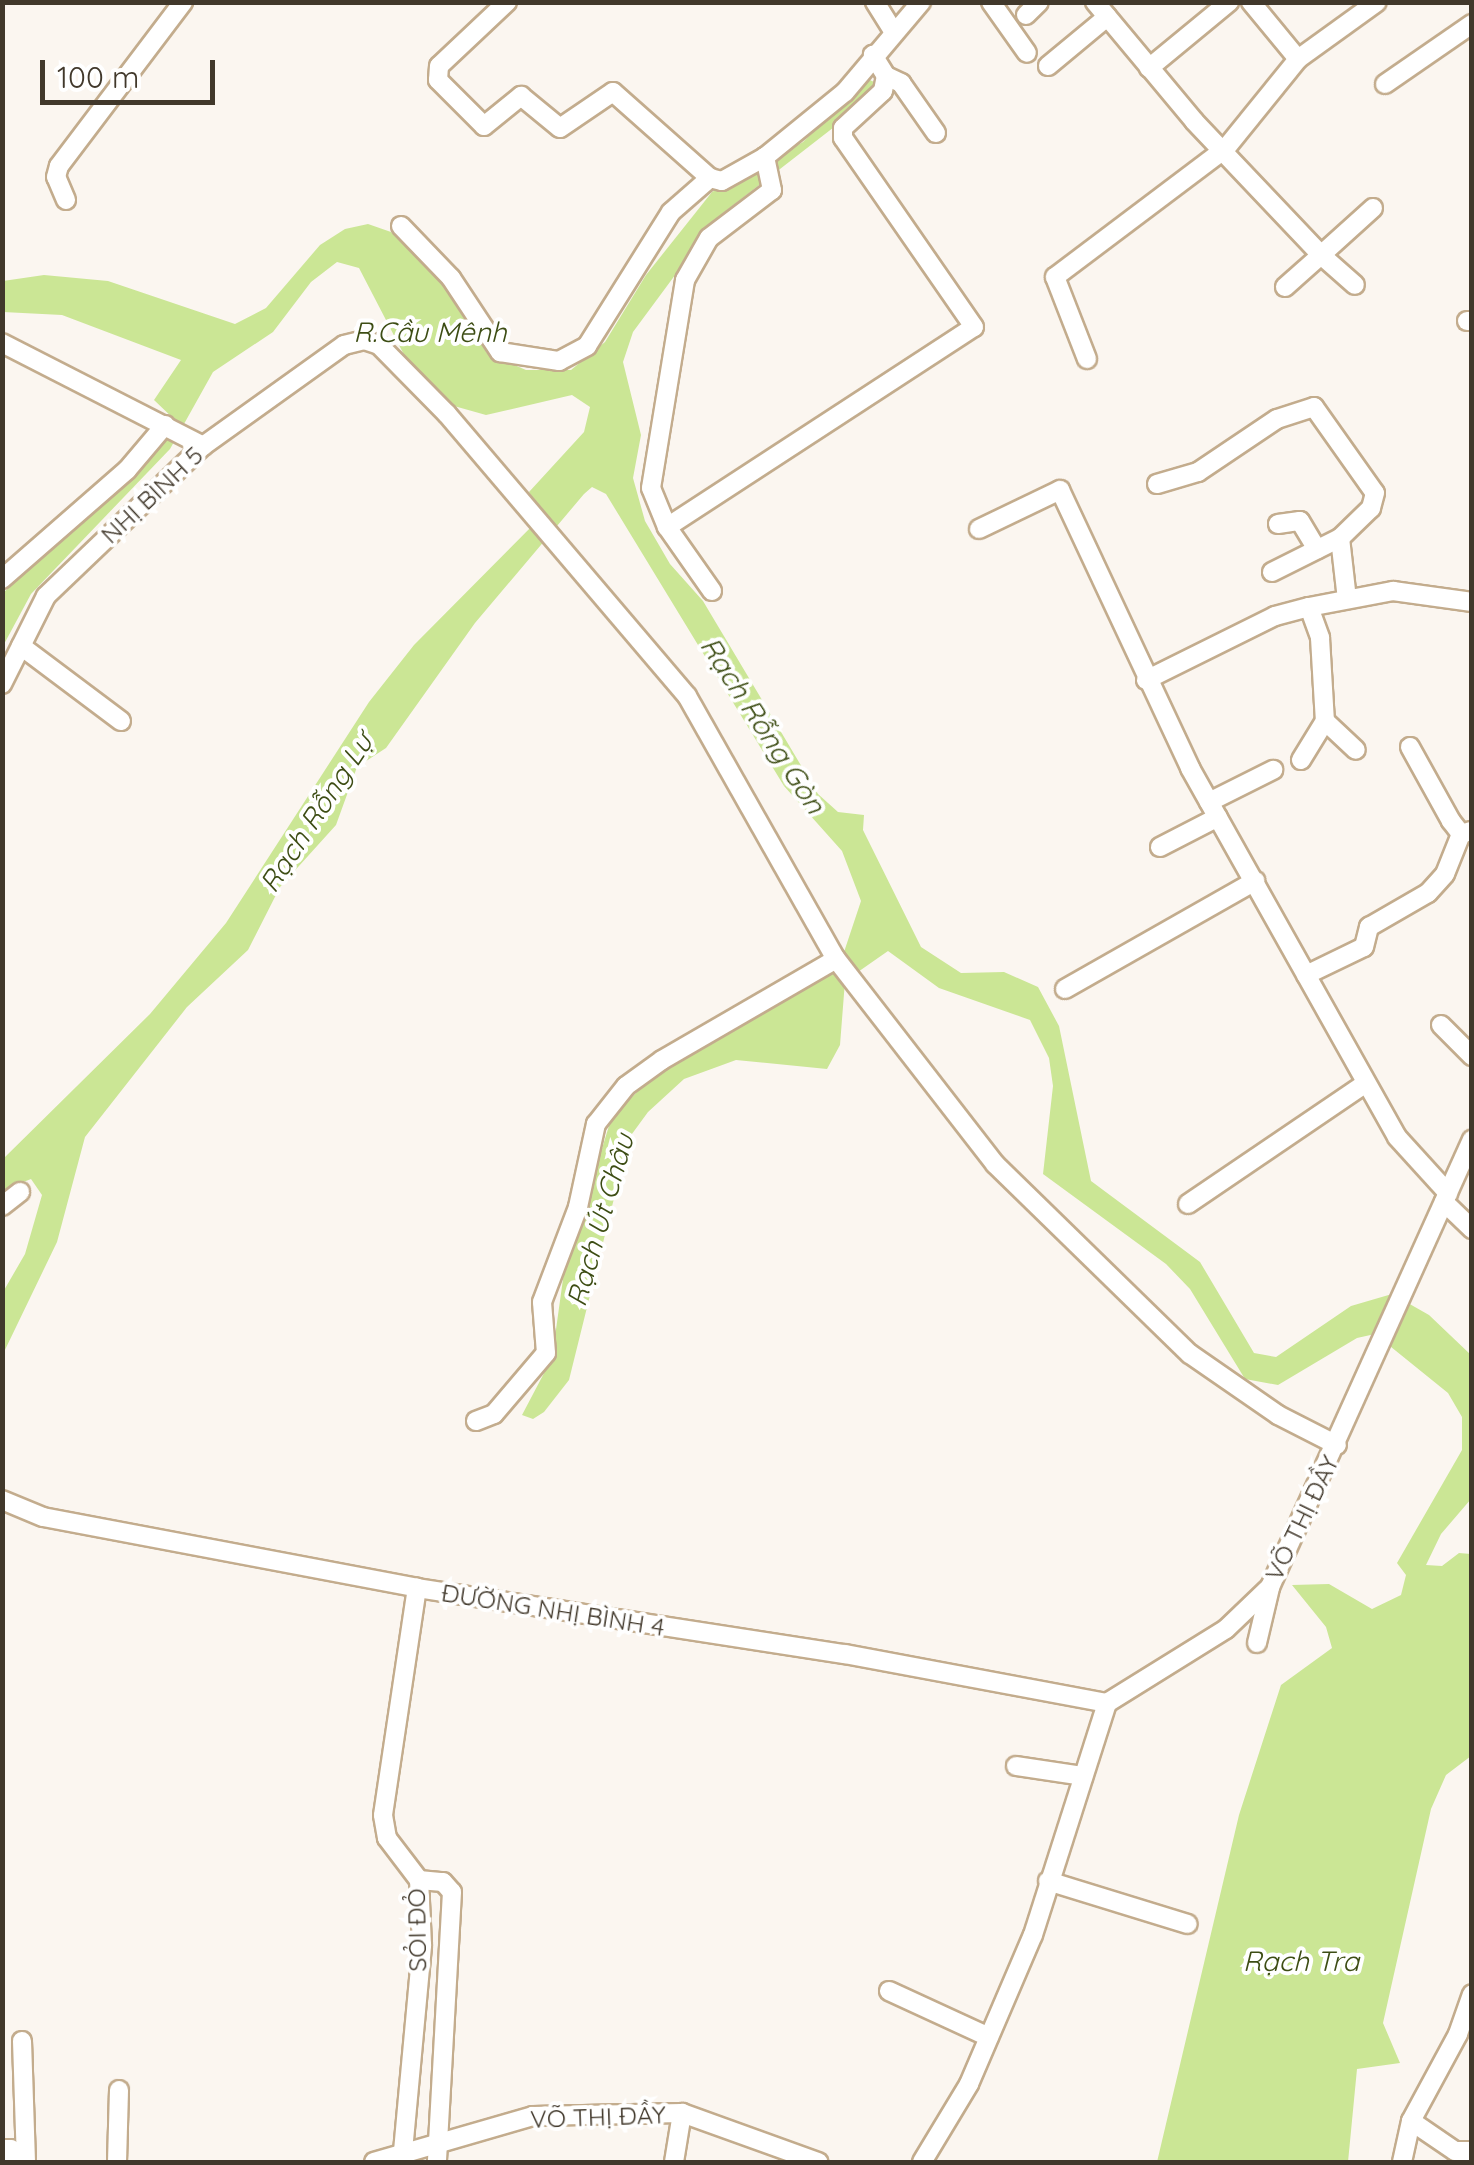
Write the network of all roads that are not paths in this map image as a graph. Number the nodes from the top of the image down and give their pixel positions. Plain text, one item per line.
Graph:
1 (183, 2) edge
2 (507, 2) edge
3 (875, 2) edge
4 (922, 2) edge
5 (991, 2) edge
6 (1229, 2) edge
7 (1251, 2) edge
8 (1377, 2) edge
9 (1101, 10) edge
10 (1472, 24) edge
11 (894, 32) junction
12 (1027, 53) dead end
13 (873, 55) junction
14 (1298, 59) junction
15 (1048, 66) dead end
16 (1148, 68) junction
17 (886, 76) junction
18 (1384, 84) dead end
19 (936, 133) dead end
20 (1226, 148) junction
21 (768, 166) junction
22 (710, 178) junction
23 (66, 200) dead end
24 (1373, 208) dead end
25 (400, 226) dead end
26 (1320, 255) junction
27 (1355, 285) dead end
28 (1285, 288) dead end
29 (2, 343) edge
30 (1087, 359) dead end
31 (173, 428) junction
32 (203, 446) junction
33 (1157, 484) dead end
34 (1278, 524) dead end
35 (667, 526) junction
36 (979, 529) dead end
37 (1340, 538) junction
38 (1318, 550) junction
39 (1272, 572) dead end
40 (2, 579) edge
41 (712, 591) dead end
42 (1347, 600) junction
43 (1472, 602) edge
44 (1310, 608) junction
45 (21, 646) junction
46 (1146, 680) junction
47 (2, 684) edge
48 (121, 721) dead end
49 (1325, 722) junction
50 (1410, 747) dead end
51 (1356, 750) dead end
52 (1301, 760) dead end
53 (1273, 770) dead end
54 (1214, 809) junction
55 (1466, 832) edge
56 (1160, 847) dead end
57 (1255, 881) junction
58 (843, 967) junction
59 (1306, 975) junction
60 (1065, 989) dead end
61 (1441, 1025) dead end
62 (1472, 1056) edge
63 (1366, 1083) junction
64 (1470, 1144) edge
65 (20, 1192) dead end
66 (1446, 1198) junction
67 (1188, 1204) dead end
68 (2, 1206) edge
69 (1472, 1229) edge
70 (476, 1421) dead end
71 (1337, 1446) junction
72 (2, 1500) edge
73 (417, 1588) junction
74 (1270, 1588) junction
75 (1257, 1643) dead end
76 (1107, 1703) junction
77 (1016, 1766) dead end
78 (1083, 1776) junction
79 (419, 1880) junction
80 (1048, 1881) junction
81 (1188, 1924) dead end
82 (889, 1991) dead end
83 (1472, 1994) edge
84 (989, 2036) junction
85 (22, 2041) dead end
86 (119, 2090) dead end
87 (682, 2114) junction
88 (1411, 2122) junction
89 (435, 2142) junction
90 (2, 2149) edge
91 (1472, 2151) edge
92 (405, 2154) edge
93 (11, 2162) edge
94 (26, 2162) edge
95 (117, 2162) edge
96 (374, 2162) edge
97 (438, 2162) edge
98 (674, 2162) edge
99 (818, 2162) edge
100 (924, 2162) edge
101 (1402, 2162) edge

1 - 23 street
2 - 22 street
3 - 11 street
4 - 11 street
5 - 12 street
6 - 16 street
7 - 14 street
8 - 14 street
9 - 15 street
9 - 16 street
10 - 18 street
11 - 13 street
13 - 17 street
13 - 21 street
14 - 20 street
16 - 20 street
17 - 19 street
17 - 35 street
20 - 26 street
20 - 30 street
21 - 22 street
21 - 35 street
22 - 25 street
24 - 26 street
26 - 27 street
26 - 28 street
29 - 31 street
31 - 32 street
31 - 40 street
32 - 45 street, NHỊ BÌNH 5
32 - 58 street, NHỊ BÌNH 5
33 - 37 street
34 - 38 street
35 - 41 street
36 - 46 street
37 - 38 street
37 - 42 street
38 - 39 street
42 - 43 street
42 - 44 street
44 - 46 street
44 - 49 street
45 - 47 street, NHỊ BÌNH 5
45 - 48 street
46 - 54 street
49 - 51 street
49 - 52 street
50 - 55 street
53 - 54 street
54 - 56 street
54 - 57 street
55 - 59 street
57 - 59 street
57 - 60 street
58 - 70 street
58 - 71 street
59 - 63 street
61 - 62 street
63 - 66 street
63 - 67 street
64 - 66 street, VÕ THỊ ĐẦY
65 - 68 street
66 - 69 street
66 - 71 street, VÕ THỊ ĐẦY
71 - 74 street, VÕ THỊ ĐẦY
72 - 73 street, ĐƯỜNG NHỊ BÌNH 4
73 - 76 street, ĐƯỜNG NHỊ BÌNH 4
73 - 79 street, SỎI ĐỎ
74 - 75 street
74 - 76 street, VÕ THỊ ĐẦY
76 - 78 street
77 - 78 street
78 - 80 street
79 - 89 street
79 - 92 street, SỎI ĐỎ
80 - 81 street
80 - 84 street
82 - 84 street
83 - 88 street
84 - 100 street
85 - 94 street
86 - 95 street
87 - 89 street, VÕ THỊ ĐẦY
87 - 98 street
87 - 99 street, VÕ THỊ ĐẦY
88 - 91 street
88 - 101 street
89 - 92 street, VÕ THỊ ĐẦY
89 - 97 street
90 - 93 street
92 - 96 street

